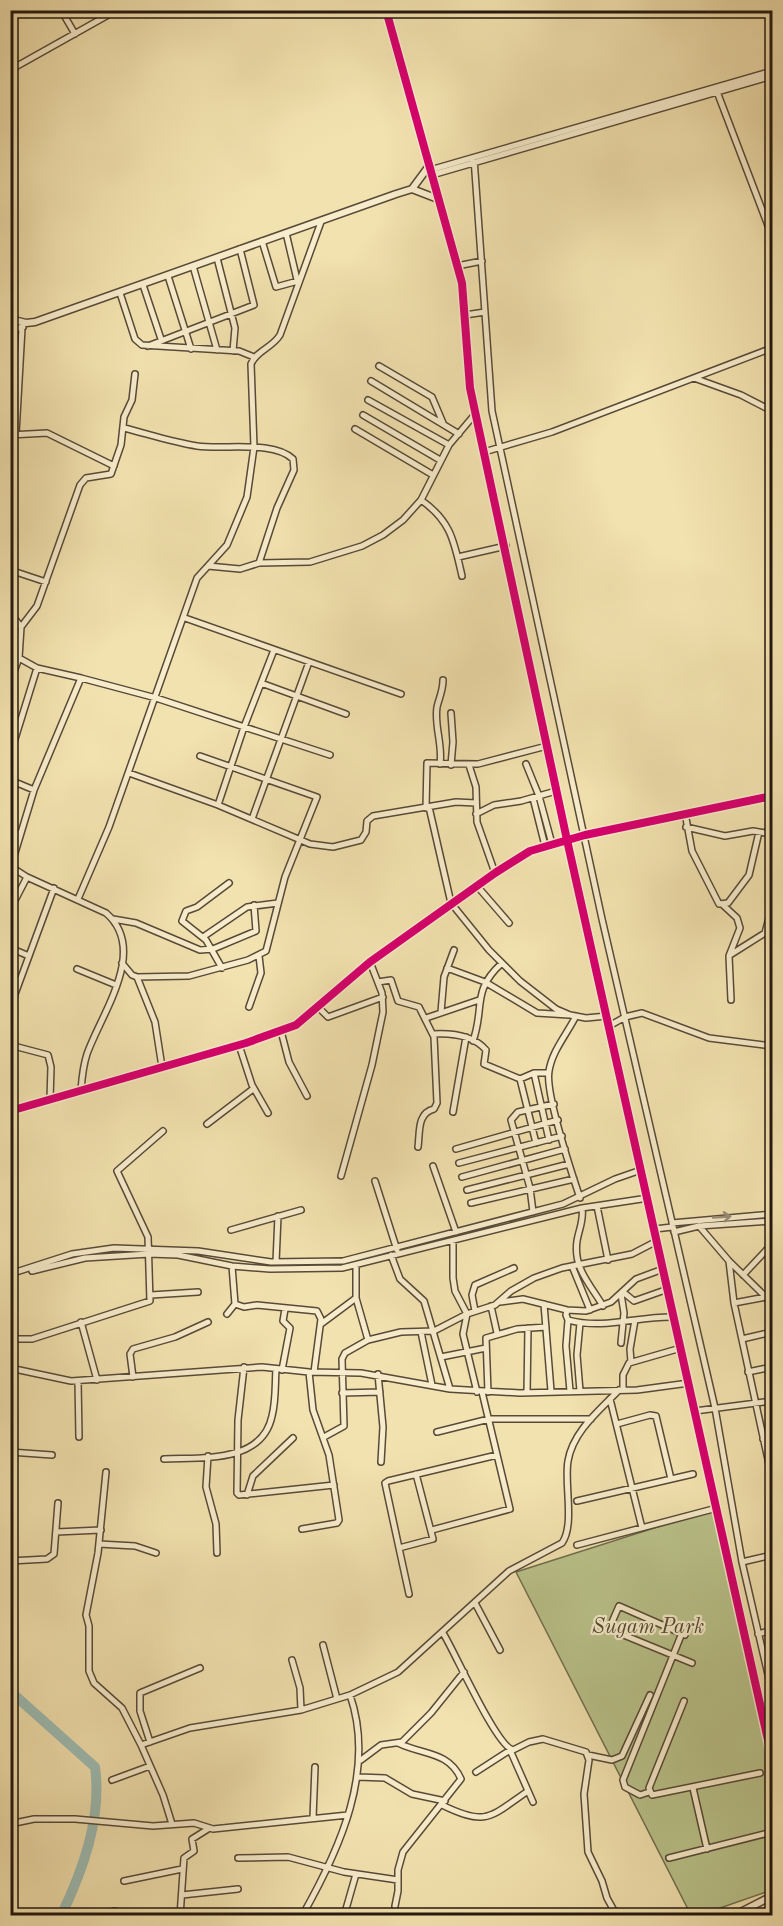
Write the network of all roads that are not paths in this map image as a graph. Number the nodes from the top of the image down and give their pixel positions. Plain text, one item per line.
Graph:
1 (61, 10) edge
2 (117, 10) edge
3 (386, 10) edge
4 (75, 34) junction
5 (10, 70) edge
6 (772, 71) edge
7 (772, 76) edge
8 (716, 90) junction
9 (475, 160) junction
10 (430, 171) junction
11 (412, 189) junction
12 (438, 199) junction
13 (321, 222) junction
14 (286, 233) junction
15 (772, 236) edge
16 (262, 241) junction
17 (240, 249) junction
18 (217, 258) junction
19 (482, 261) junction
20 (193, 266) junction
21 (457, 266) junction
22 (168, 276) junction
23 (298, 282) junction
24 (143, 285) junction
25 (120, 293) junction
26 (485, 312) junction
27 (232, 313) junction
28 (465, 315) junction
29 (10, 319) edge
30 (209, 321) junction
31 (24, 325) junction
32 (10, 330) edge
33 (186, 330) junction
34 (161, 339) junction
35 (148, 346) junction
36 (772, 348) edge
37 (191, 349) junction
38 (217, 350) junction
39 (233, 351) junction
40 (254, 357) junction
41 (379, 366) dead end
42 (135, 374) dead end
43 (694, 378) junction
44 (371, 381) dead end
45 (368, 400) dead end
46 (772, 411) edge
47 (476, 413) junction
48 (363, 415) dead end
49 (442, 423) junction
50 (124, 428) junction
51 (355, 429) dead end
52 (459, 434) junction
53 (13, 435) edge
54 (449, 446) junction
55 (254, 447) junction
56 (501, 447) junction
57 (484, 452) junction
58 (440, 460) junction
59 (114, 466) junction
60 (433, 475) junction
61 (421, 500) junction
62 (506, 546) junction
63 (458, 557) junction
64 (259, 563) junction
65 (208, 566) junction
66 (10, 570) edge
67 (462, 576) dead end
68 (46, 582) junction
69 (10, 612) edge
70 (185, 618) junction
71 (21, 627) junction
72 (274, 650) junction
73 (19, 658) junction
74 (309, 662) junction
75 (37, 668) junction
76 (81, 678) junction
77 (443, 680) dead end
78 (10, 683) edge
79 (261, 683) junction
80 (401, 694) dead end
81 (297, 696) junction
82 (156, 698) junction
83 (451, 713) dead end
84 (346, 714) dead end
85 (244, 727) junction
86 (283, 739) junction
87 (547, 746) junction
88 (330, 754) dead end
89 (10, 755) edge
90 (200, 756) dead end
91 (440, 764) junction
92 (526, 764) dead end
93 (451, 765) junction
94 (469, 765) junction
95 (231, 766) junction
96 (129, 772) junction
97 (268, 778) junction
98 (10, 780) edge
99 (34, 790) junction
100 (556, 791) junction
101 (772, 796) edge
102 (536, 797) junction
103 (476, 802) junction
104 (218, 805) junction
105 (428, 807) junction
106 (685, 813) junction
107 (476, 814) junction
108 (252, 819) junction
109 (687, 827) junction
110 (10, 831) edge
111 (759, 832) junction
112 (20, 834) junction
113 (772, 834) edge
114 (585, 835) junction
115 (301, 839) junction
116 (567, 840) junction
117 (552, 844) junction
118 (545, 846) junction
119 (11, 866) edge
120 (495, 873) junction
121 (27, 877) junction
122 (229, 883) dead end
123 (477, 886) junction
124 (54, 888) junction
125 (78, 899) junction
126 (278, 903) junction
127 (451, 903) junction
128 (254, 905) junction
129 (723, 905) junction
130 (772, 906) edge
131 (10, 910) edge
132 (113, 919) junction
133 (510, 923) dead end
134 (203, 937) junction
135 (10, 948) edge
136 (213, 949) junction
137 (454, 950) dead end
138 (29, 956) junction
139 (259, 956) junction
140 (729, 956) junction
141 (370, 962) junction
142 (122, 963) junction
143 (502, 963) junction
144 (222, 968) junction
145 (447, 968) junction
146 (77, 969) dead end
147 (137, 977) junction
148 (378, 982) junction
149 (485, 982) junction
150 (116, 985) junction
151 (382, 998) junction
152 (478, 1000) junction
153 (732, 1000) dead end
154 (249, 1007) dead end
155 (318, 1007) junction
156 (441, 1012) junction
157 (10, 1016) edge
158 (573, 1016) junction
159 (607, 1016) junction
160 (625, 1017) junction
161 (426, 1018) junction
162 (609, 1026) junction
163 (281, 1031) junction
164 (432, 1034) junction
165 (466, 1037) junction
166 (473, 1041) junction
167 (10, 1045) edge
168 (239, 1045) junction
169 (772, 1046) edge
170 (162, 1067) junction
171 (534, 1073) junction
172 (548, 1073) junction
173 (520, 1079) junction
174 (254, 1089) junction
175 (81, 1090) junction
176 (307, 1096) dead end
177 (50, 1100) junction
178 (554, 1104) junction
179 (541, 1107) junction
180 (528, 1110) junction
181 (10, 1111) edge
182 (453, 1112) dead end
183 (268, 1113) dead end
184 (558, 1120) junction
185 (545, 1123) junction
186 (207, 1124) dead end
187 (532, 1125) junction
188 (163, 1131) dead end
189 (513, 1132) junction
190 (562, 1136) junction
191 (549, 1140) junction
192 (536, 1143) junction
193 (418, 1147) dead end
194 (518, 1147) junction
195 (456, 1149) dead end
196 (565, 1149) junction
197 (522, 1161) junction
198 (459, 1163) dead end
199 (569, 1164) junction
200 (433, 1166) dead end
201 (641, 1170) junction
202 (526, 1175) junction
203 (341, 1176) dead end
204 (462, 1177) dead end
205 (574, 1179) junction
206 (375, 1180) dead end
207 (530, 1188) junction
208 (467, 1190) dead end
209 (580, 1198) junction
210 (648, 1198) junction
211 (471, 1203) dead end
212 (597, 1206) junction
213 (582, 1208) junction
214 (301, 1210) dead end
215 (533, 1212) junction
216 (772, 1214) edge
217 (278, 1216) junction
218 (772, 1221) edge
219 (699, 1226) junction
220 (672, 1227) junction
221 (655, 1229) junction
222 (231, 1230) dead end
223 (456, 1232) junction
224 (453, 1241) junction
225 (657, 1241) junction
226 (772, 1244) edge
227 (149, 1251) junction
228 (398, 1251) junction
229 (391, 1255) junction
230 (608, 1260) junction
231 (729, 1261) junction
232 (276, 1262) junction
233 (575, 1265) junction
234 (232, 1266) junction
235 (356, 1266) junction
236 (514, 1269) dead end
237 (663, 1269) junction
238 (32, 1271) dead end
239 (10, 1274) edge
240 (743, 1275) junction
241 (668, 1289) junction
242 (772, 1290) edge
243 (198, 1292) dead end
244 (622, 1293) junction
245 (151, 1295) junction
246 (766, 1297) junction
247 (356, 1298) junction
248 (500, 1302) junction
249 (734, 1303) junction
250 (772, 1303) edge
251 (235, 1304) junction
252 (544, 1304) junction
253 (491, 1306) junction
254 (603, 1306) junction
255 (285, 1309) junction
256 (567, 1310) junction
257 (590, 1310) junction
258 (475, 1311) junction
259 (228, 1314) dead end
260 (467, 1314) junction
261 (674, 1317) junction
262 (568, 1320) junction
263 (635, 1320) junction
264 (81, 1322) junction
265 (208, 1322) dead end
266 (580, 1323) junction
267 (624, 1323) junction
268 (321, 1324) junction
269 (546, 1327) junction
270 (528, 1328) junction
271 (434, 1331) junction
272 (421, 1332) junction
273 (772, 1332) edge
274 (497, 1334) junction
275 (10, 1339) edge
276 (742, 1339) junction
277 (368, 1340) junction
278 (621, 1343) dead end
279 (486, 1348) junction
280 (681, 1348) junction
281 (467, 1352) junction
282 (441, 1357) junction
283 (631, 1362) junction
284 (244, 1367) junction
285 (772, 1367) edge
286 (10, 1368) edge
287 (279, 1369) junction
288 (312, 1372) junction
289 (342, 1372) junction
290 (748, 1372) junction
291 (378, 1374) junction
292 (133, 1377) junction
293 (97, 1380) junction
294 (78, 1381) junction
295 (689, 1383) junction
296 (432, 1385) junction
297 (450, 1389) junction
298 (621, 1390) junction
299 (551, 1391) junction
300 (570, 1391) junction
301 (580, 1391) junction
302 (380, 1392) junction
303 (482, 1392) junction
304 (342, 1393) junction
305 (527, 1393) junction
306 (610, 1399) junction
307 (755, 1401) junction
308 (772, 1401) edge
309 (715, 1408) junction
310 (695, 1411) junction
311 (489, 1419) junction
312 (591, 1419) junction
313 (616, 1424) junction
314 (437, 1432) dead end
315 (79, 1437) dead end
316 (324, 1437) junction
317 (293, 1438) dead end
318 (772, 1438) edge
319 (763, 1440) junction
320 (10, 1452) edge
321 (237, 1454) junction
322 (52, 1455) dead end
323 (497, 1455) junction
324 (208, 1456) junction
325 (164, 1459) dead end
326 (381, 1462) dead end
327 (106, 1472) dead end
328 (416, 1474) junction
329 (693, 1474) dead end
330 (772, 1477) edge
331 (671, 1479) junction
332 (334, 1485) junction
333 (633, 1488) junction
334 (246, 1495) junction
335 (577, 1501) dead end
336 (58, 1503) dead end
337 (717, 1508) junction
338 (642, 1528) junction
339 (302, 1529) dead end
340 (101, 1530) junction
341 (432, 1530) junction
342 (56, 1532) junction
343 (99, 1544) junction
344 (577, 1545) dead end
345 (399, 1548) junction
346 (156, 1553) dead end
347 (217, 1553) dead end
348 (772, 1555) edge
349 (10, 1561) edge
350 (742, 1562) junction
351 (409, 1594) dead end
352 (475, 1603) junction
353 (772, 1630) edge
354 (443, 1633) junction
355 (759, 1634) junction
356 (323, 1645) dead end
357 (500, 1650) dead end
358 (673, 1655) junction
359 (292, 1660) dead end
360 (692, 1663) dead end
361 (200, 1668) dead end
362 (464, 1672) junction
363 (772, 1692) edge
364 (350, 1695) junction
365 (650, 1695) dead end
366 (337, 1699) junction
367 (684, 1701) dead end
368 (302, 1710) junction
369 (150, 1742) junction
370 (398, 1743) junction
371 (141, 1745) junction
372 (510, 1750) junction
373 (588, 1755) junction
374 (772, 1758) edge
375 (360, 1760) junction
376 (150, 1766) junction
377 (315, 1767) dead end
378 (476, 1772) dead end
379 (760, 1773) dead end
380 (358, 1777) junction
381 (112, 1780) dead end
382 (693, 1788) junction
383 (528, 1791) junction
384 (649, 1792) junction
385 (533, 1802) dead end
386 (444, 1803) junction
387 (348, 1815) junction
388 (314, 1818) junction
389 (10, 1824) edge
390 (172, 1824) junction
391 (208, 1829) junction
392 (772, 1832) edge
393 (707, 1849) junction
394 (238, 1858) dead end
395 (669, 1858) dead end
396 (327, 1867) junction
397 (182, 1869) junction
398 (356, 1874) junction
399 (399, 1880) junction
400 (124, 1881) dead end
401 (238, 1889) dead end
402 (182, 1895) junction
403 (772, 1896) edge
404 (394, 1906) dead end
405 (114, 1911) dead end
406 (136, 1916) edge
407 (180, 1916) edge
408 (302, 1916) edge
409 (344, 1916) edge
410 (617, 1916) edge
411 (733, 1916) edge

1 - 4 street
2 - 4 street
3 - 10 street
4 - 5 street
6 - 8 street
7 - 8 street
8 - 9 street
8 - 15 street
9 - 10 street
9 - 19 street
10 - 11 street
10 - 12 street
11 - 12 street
11 - 13 street
12 - 21 street
13 - 14 street
13 - 23 street
14 - 16 street
14 - 23 street
16 - 17 street
16 - 23 street
17 - 18 street
17 - 27 street
18 - 20 street
18 - 27 street
19 - 21 street
19 - 26 street
20 - 22 street
20 - 30 street
21 - 28 street
22 - 24 street
22 - 33 street
23 - 40 street
24 - 25 street
24 - 34 street
25 - 31 street
25 - 35 street
26 - 28 street
26 - 56 street
27 - 30 street
27 - 39 street
28 - 47 street
29 - 31 street
30 - 33 street
30 - 38 street
31 - 32 street
31 - 53 street
33 - 34 street
33 - 37 street
34 - 35 street
35 - 37 street
36 - 43 street
37 - 38 street
38 - 39 street
39 - 40 street
40 - 55 street
41 - 49 street
42 - 50 street
43 - 46 street
43 - 56 street
44 - 49 street
45 - 54 street
47 - 52 street
47 - 57 street
48 - 58 street
49 - 52 street
50 - 55 street
50 - 59 street
51 - 60 street
52 - 54 street
53 - 59 street
54 - 58 street
55 - 64 street
55 - 65 street
56 - 57 street
56 - 114 street
57 - 62 street
58 - 60 street
59 - 68 street
60 - 61 street
61 - 63 street
61 - 64 street
62 - 63 street
62 - 87 street
63 - 67 street
64 - 65 street
65 - 70 street
66 - 68 street
68 - 71 street
69 - 71 street
70 - 72 street
70 - 82 street
71 - 73 street
72 - 74 street
72 - 79 street
73 - 75 street
73 - 78 street
74 - 80 street
74 - 81 street
75 - 76 street
75 - 89 street
76 - 82 street
76 - 99 street
77 - 91 street
79 - 81 street
79 - 85 street
81 - 84 street
81 - 86 street
82 - 85 street
82 - 96 street
83 - 93 street
85 - 86 street
85 - 95 street
86 - 88 street
86 - 97 street
87 - 94 street
87 - 100 street
90 - 95 street
91 - 93 street
91 - 105 street
92 - 102 street
93 - 94 street
94 - 103 street
95 - 97 street
95 - 104 street
96 - 104 street
96 - 125 street
97 - 108 street
97 - 115 street
98 - 99 street
99 - 112 street
100 - 102 street
100 - 116 street
101 - 106 street
102 - 107 street
102 - 117 street
102 - 118 street
103 - 105 street
103 - 107 street
104 - 108 street
105 - 115 street
105 - 127 street
106 - 109 street
106 - 114 street
107 - 120 street
108 - 115 street
109 - 111 street
109 - 129 street
110 - 112 street
111 - 113 street
111 - 129 street
112 - 119 street
114 - 116 street
114 - 160 street
115 - 126 street
116 - 117 street
116 - 159 street
117 - 118 street
118 - 120 street
119 - 121 street
120 - 123 street
121 - 124 street
121 - 131 street
122 - 134 street
123 - 127 street
123 - 133 street
124 - 125 street
124 - 138 street
125 - 132 street
126 - 128 street
126 - 139 street
127 - 141 street
127 - 143 street
128 - 134 street
128 - 136 street
129 - 140 street
130 - 140 street
132 - 136 street
132 - 142 street
134 - 136 street
135 - 138 street
136 - 144 street
137 - 145 street
138 - 157 street
139 - 144 street
139 - 154 street
140 - 153 street
141 - 148 street
141 - 155 street
142 - 147 street
142 - 150 street
143 - 149 street
143 - 158 street
144 - 147 street
145 - 149 street
145 - 156 street
146 - 150 street
147 - 170 street
148 - 151 street
148 - 161 street
149 - 152 street
149 - 158 street
150 - 175 street
151 - 155 street
151 - 203 street
152 - 156 street
152 - 166 street
155 - 163 street
156 - 161 street
158 - 159 street
158 - 172 street
159 - 162 street
160 - 162 street
160 - 169 street
160 - 220 street
161 - 164 street
162 - 201 street
163 - 168 street
163 - 176 street
164 - 165 street
164 - 193 street
165 - 166 street
165 - 182 street
166 - 173 street
167 - 177 street
168 - 170 street
168 - 174 street
170 - 175 street
171 - 172 street
171 - 173 street
171 - 179 street
172 - 178 street
173 - 180 street
174 - 183 street
174 - 186 street
175 - 177 street
177 - 181 street
178 - 179 street
178 - 184 street
179 - 180 street
179 - 185 street
180 - 187 street
180 - 189 street
184 - 185 street
184 - 190 street
185 - 187 street
185 - 191 street
187 - 189 street
187 - 192 street
188 - 227 street
189 - 194 street
189 - 195 street
190 - 191 street
190 - 196 street
191 - 192 street
192 - 194 street
194 - 197 street
194 - 198 street
196 - 197 street
196 - 199 street
197 - 202 street
197 - 204 street
199 - 202 street
199 - 205 street
200 - 223 street
201 - 209 street
201 - 210 street
202 - 207 street
202 - 208 street
205 - 207 street
205 - 209 street
206 - 228 street
207 - 211 street
207 - 215 street
209 - 215 street
210 - 212 street
210 - 221 street
212 - 213 street
212 - 230 street
213 - 224 street
213 - 233 street
214 - 217 street
215 - 223 street
220 -> 216 street
217 - 222 street
217 - 232 street
218 - 219 street
219 - 220 street
219 - 231 street
220 - 221 street
220 - 309 street
221 - 225 street
223 - 228 street
224 - 228 street
224 - 260 street
225 - 230 street
225 - 237 street
226 - 240 street
227 - 232 street
227 - 234 street
227 - 238 street
227 - 239 street
227 - 245 street
228 - 229 street
228 - 232 street
229 - 235 street
229 - 271 street
230 - 233 street
231 - 240 street
231 - 249 street
233 - 248 street
233 - 254 street
233 - 257 street
234 - 235 street
234 - 251 street
235 - 247 street
236 - 258 street
237 - 241 street
237 - 244 street
240 - 246 street
241 - 244 street
241 - 261 street
242 - 246 street
243 - 245 street
244 - 254 street
244 - 267 street
245 - 264 street
246 - 249 street
246 - 250 street
247 - 268 street
247 - 277 street
248 - 252 street
248 - 253 street
249 - 276 street
251 - 255 street
251 - 259 street
252 - 256 street
252 - 269 street
253 - 258 street
253 - 274 street
254 - 257 street
255 - 268 street
255 - 287 street
256 - 257 street
256 - 262 street
258 - 260 street
260 - 271 street
260 - 281 street
261 - 263 street
261 - 280 street
262 - 266 street
262 - 300 street
263 - 267 street
263 - 283 street
264 - 275 street
264 - 293 street
265 - 292 street
266 - 267 street
266 - 301 street
267 - 278 street
268 - 288 street
269 - 270 street
269 - 299 street
270 - 274 street
270 - 305 street
271 - 272 street
271 - 282 street
272 - 277 street
272 - 296 street
273 - 276 street
274 - 279 street
276 - 290 street
277 - 289 street
279 - 281 street
279 - 303 street
280 - 283 street
280 - 295 street
281 - 282 street
281 - 303 street
282 - 297 street
283 - 298 street
284 - 287 street
284 - 292 street
284 - 321 street
285 - 290 street
286 - 294 street
287 - 288 street
287 - 321 street
288 - 289 street
288 - 316 street
289 - 291 street
289 - 304 street
290 - 307 street
291 - 296 street
291 - 302 street
292 - 293 street
293 - 294 street
294 - 315 street
295 - 298 street
295 - 310 street
296 - 297 street
297 - 303 street
298 - 301 street
298 - 306 street
299 - 300 street
299 - 305 street
300 - 301 street
302 - 304 street
302 - 326 street
303 - 305 street
303 - 311 street
304 - 316 street
306 - 312 street
306 - 313 street
307 - 308 street
307 - 309 street
307 - 319 street
309 - 310 street
309 - 350 street
310 - 337 street
311 - 312 street
311 - 314 street
311 - 323 street
312 - 352 street
313 - 331 street
313 - 333 street
316 - 332 street
317 - 334 street
318 - 319 street
319 - 330 street
320 - 322 street
321 - 324 street
321 - 334 street
323 - 328 street
323 - 341 street
324 - 325 street
324 - 347 street
327 - 340 street
328 - 341 street
328 - 345 street
329 - 331 street
331 - 333 street
332 - 334 street
332 - 339 street
333 - 335 street
333 - 338 street
336 - 342 street
337 - 338 street
337 - 374 street
338 - 344 street
340 - 342 street
340 - 343 street
341 - 345 street
342 - 349 street
343 - 346 street
343 - 371 street
345 - 351 street
348 - 350 street
350 - 355 street
352 - 354 street
352 - 357 street
353 - 355 street
354 - 362 street
354 - 364 street
355 - 363 street
356 - 366 street
358 - 358 street
358 - 360 street
358 - 384 street
359 - 368 street
361 - 369 street
362 - 370 street
362 - 372 street
364 - 366 street
364 - 375 street
365 - 373 street
366 - 368 street
367 - 384 street
368 - 369 street
369 - 371 street
370 - 375 street
370 - 386 street
371 - 376 street
372 - 373 street
372 - 378 street
372 - 383 street
373 - 410 street
375 - 380 street
376 - 381 street
376 - 390 street
377 - 388 street
379 - 382 street
380 - 386 street
380 - 387 street
382 - 384 street
382 - 393 street
383 - 385 street
383 - 386 street
386 - 399 street
387 - 388 street
387 - 396 street
388 - 391 street
389 - 390 street
390 - 391 street
391 - 397 street
392 - 393 street
393 - 395 street
394 - 396 street
396 - 398 street
396 - 408 street
397 - 400 street
397 - 402 street
398 - 399 street
398 - 409 street
399 - 404 street
401 - 402 street
402 - 407 street
403 - 411 street
405 - 406 street

